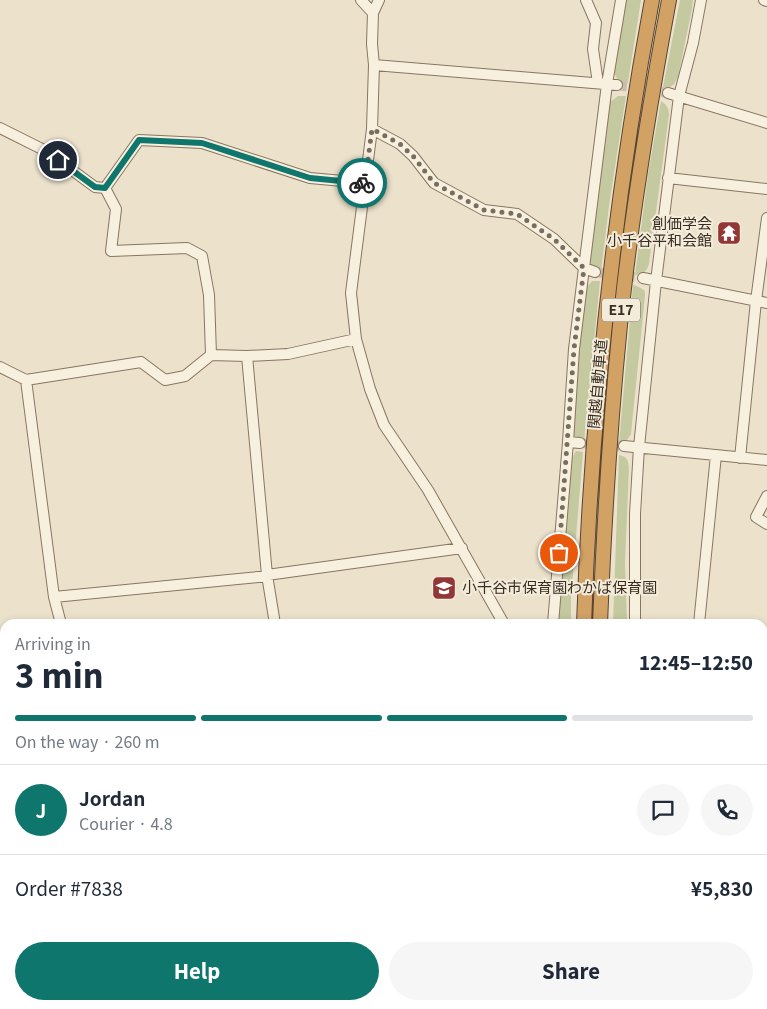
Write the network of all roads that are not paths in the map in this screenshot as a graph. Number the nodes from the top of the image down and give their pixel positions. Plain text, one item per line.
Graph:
1 (361, 0) edge
2 (379, 0) edge
3 (586, 0) edge
4 (622, 0) edge
5 (652, 0) edge
6 (669, 0) edge
7 (701, 0) edge
8 (373, 13) junction
9 (374, 65) junction
10 (608, 84) junction
11 (668, 93) tunnel mouth
12 (680, 96) junction
13 (767, 123) edge
14 (0, 128) edge
15 (372, 129) junction
16 (668, 178) junction
17 (365, 183) junction
18 (105, 188) junction
19 (767, 189) edge
20 (767, 218) edge
21 (584, 268) junction
22 (595, 272) tunnel mouth
23 (643, 278) tunnel mouth
24 (656, 281) junction
25 (756, 301) junction
26 (767, 303) edge
27 (356, 339) junction
28 (211, 355) junction
29 (247, 356) junction
30 (0, 366) edge
31 (26, 380) junction
32 (568, 442) junction
33 (580, 444) tunnel mouth
34 (624, 446) tunnel mouth
35 (639, 447) junction
36 (716, 455) junction
37 (740, 458) junction
38 (767, 460) edge
39 (767, 496) edge
40 (767, 524) edge
41 (462, 548) junction
42 (268, 576) junction
43 (54, 597) junction
44 (60, 619) edge
45 (273, 619) edge
46 (501, 619) edge
47 (553, 619) edge
48 (583, 619) edge
49 (601, 619) edge
50 (635, 619) edge
51 (700, 619) edge

1 - 8 street
2 - 8 street
3 - 10 street
4 - 10 street
5 - 48 highway, 関越自動車道 / E17
6 - 49 highway, 関越自動車道 / E17
7 - 12 street
8 - 9 street
9 - 10 street
9 - 15 street
10 - 21 street
11 - 12 street
12 - 13 street
12 - 16 street
14 - 18 street
15 - 17 street
15 - 21 street
16 - 19 street
16 - 24 street
17 - 18 street
17 - 27 street
18 - 28 street
20 - 25 street
21 - 22 street
21 - 32 street
23 - 24 street
24 - 25 street
24 - 35 street
25 - 26 street
25 - 37 street
27 - 29 street
27 - 41 street
28 - 29 street
28 - 31 street
29 - 42 street
30 - 31 street
31 - 43 street
32 - 33 street
32 - 47 street
34 - 35 street
35 - 36 street
35 - 50 street
36 - 37 street
36 - 51 street
37 - 38 street
39 - 40 street
41 - 42 street
41 - 46 street
42 - 43 street
42 - 45 street
43 - 44 street

